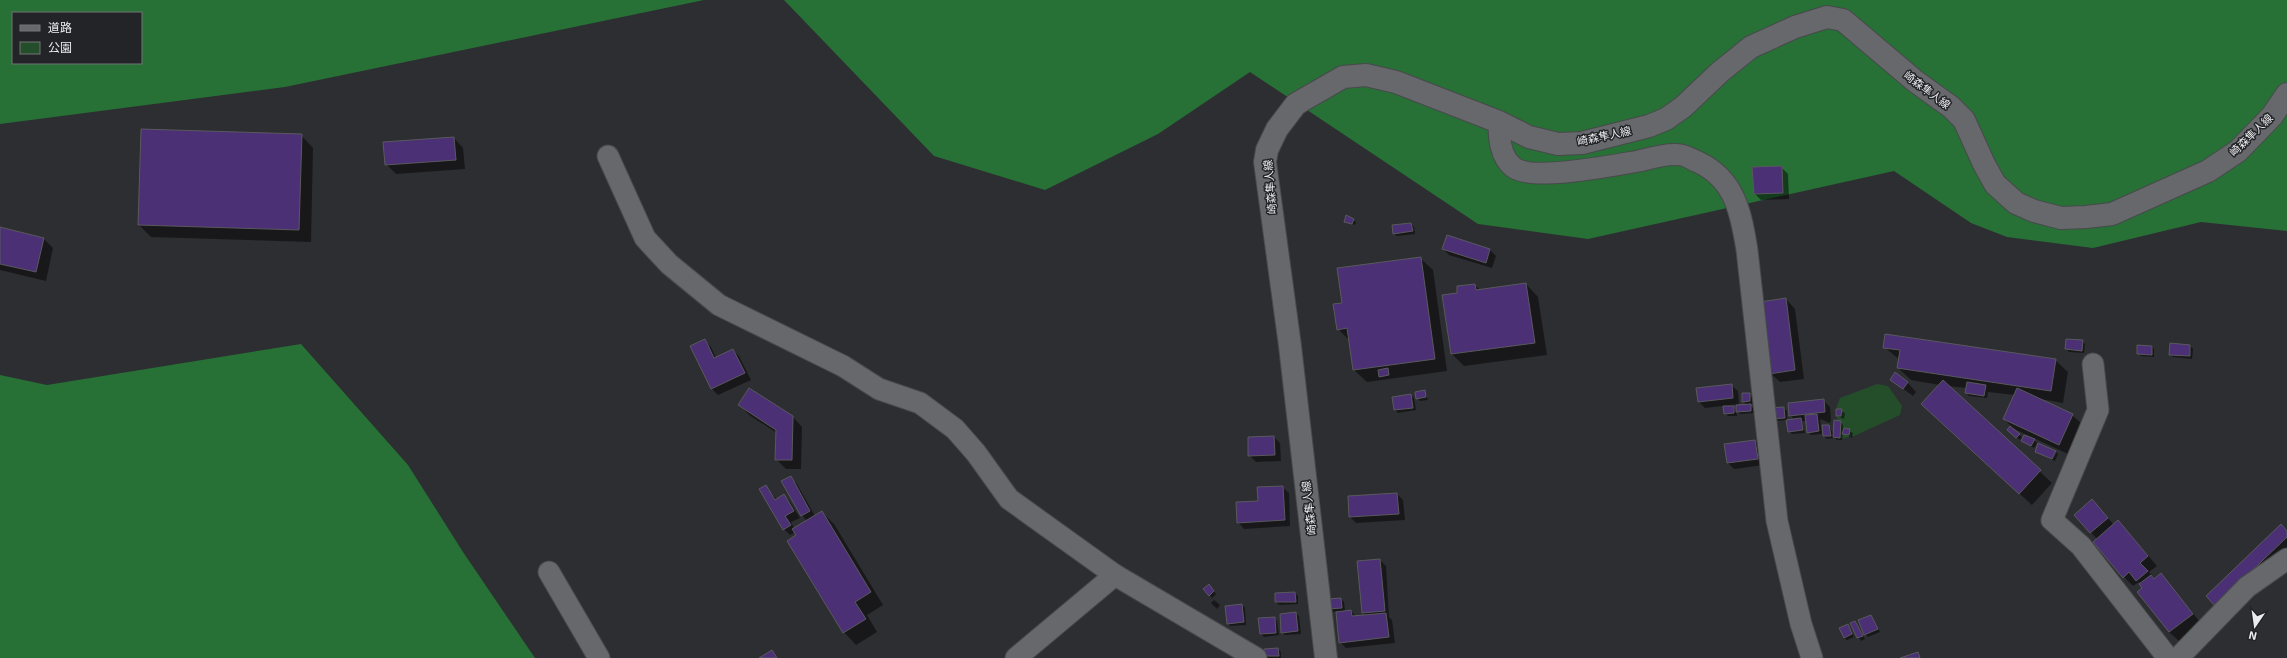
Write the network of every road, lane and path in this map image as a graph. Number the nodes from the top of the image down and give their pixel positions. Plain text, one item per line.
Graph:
1 (2287, 94) edge
2 (1499, 122) junction
3 (608, 156) dead end
4 (2093, 364) dead end
5 (2287, 559) edge
6 (549, 572) dead end
7 (1114, 575) junction
8 (599, 658) edge
9 (1016, 658) edge
10 (1256, 658) edge
11 (1326, 658) edge
12 (1812, 658) edge
13 (2168, 658) edge
14 (2178, 658) edge

1 - 2 main road, 崎森隼人線
2 - 11 main road, 崎森隼人線
2 - 12 street
3 - 7 street
4 - 13 street
5 - 14 street
6 - 8 street
7 - 9 street
7 - 10 street

